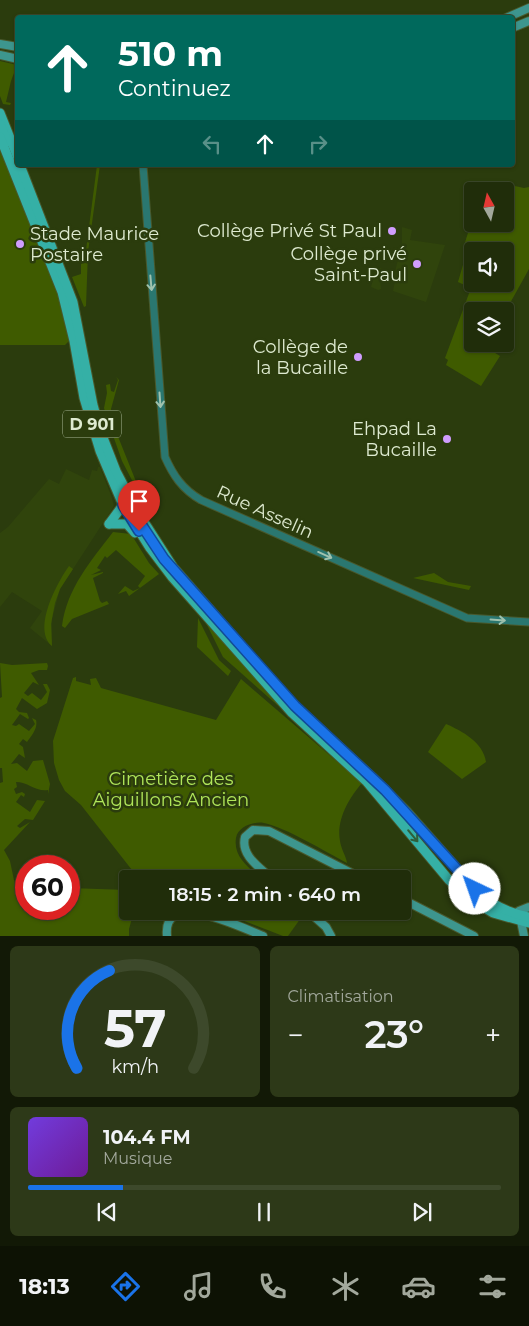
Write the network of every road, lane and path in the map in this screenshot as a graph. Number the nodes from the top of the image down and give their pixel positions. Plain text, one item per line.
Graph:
1 (529, 8) edge
2 (513, 15) edge
3 (529, 21) edge
4 (515, 27) edge
5 (0, 44) edge
6 (15, 46) edge
7 (0, 55) edge
8 (15, 58) edge
9 (0, 114) edge
10 (0, 124) edge
11 (0, 137) edge
12 (15, 151) edge
13 (15, 162) edge
14 (17, 167) edge
15 (21, 167) edge
16 (143, 167) edge
17 (37, 209) junction
18 (123, 505) junction
19 (174, 573) junction
20 (529, 622) edge
21 (238, 647) junction
22 (263, 870) edge
23 (345, 870) edge
24 (411, 904) edge
25 (529, 907) edge
26 (525, 919) edge
27 (318, 920) edge
28 (167, 936) edge
29 (263, 936) edge
30 (331, 936) edge
31 (474, 936) edge
32 (524, 936) edge

1 - 2 main road
3 - 4 main road
5 - 6 main road
7 - 8 main road
9 - 12 main road
10 - 13 main road, D 901
11 - 18 main road, D 901
14 - 17 main road, D 901
15 - 17 main road, D 901
16 -> 20 street, Rue Asselin
17 - 19 main road, D 901
18 - 19 main road
18 - 19 main road
19 - 21 main road, D 901
21 - 26 main road, D 901
21 -> 26 main road, D 901
22 - 23 main road
24 - 31 main road
25 - 26 main road
26 - 32 main road
27 - 30 main road
28 - 29 main road

